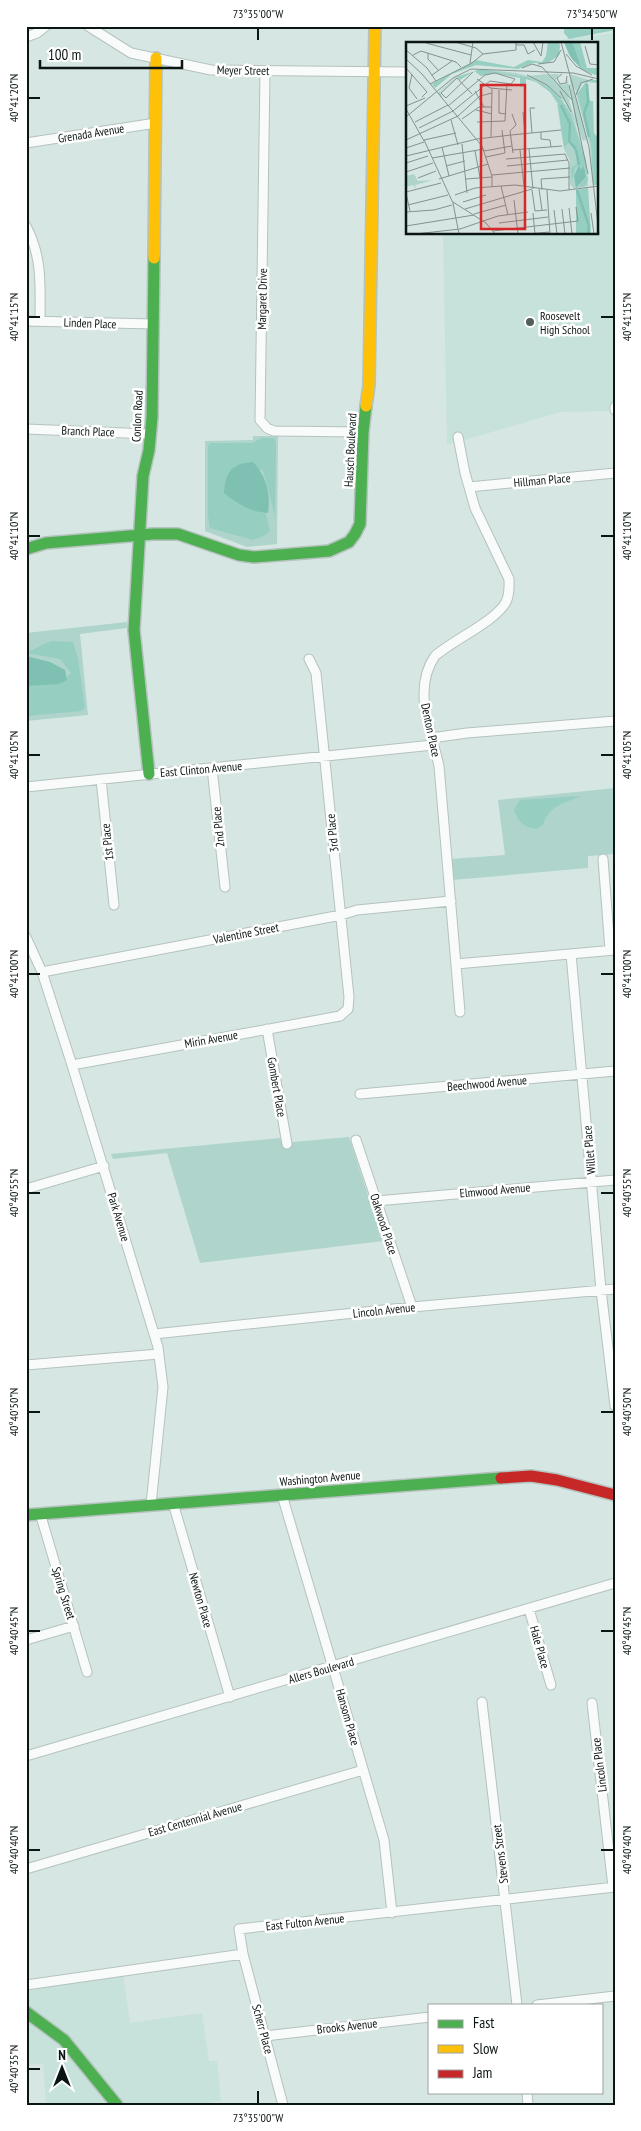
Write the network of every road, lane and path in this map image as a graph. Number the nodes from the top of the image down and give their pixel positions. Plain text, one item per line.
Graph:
1 (46, 26) edge
2 (88, 26) edge
3 (375, 26) edge
4 (26, 37) edge
5 (156, 58) junction
6 (265, 70) junction
7 (373, 72) junction
8 (406, 72) edge
9 (156, 123) junction
10 (26, 143) edge
11 (26, 226) edge
12 (26, 321) edge
13 (40, 321) junction
14 (153, 324) junction
15 (26, 429) edge
16 (363, 432) junction
17 (150, 434) junction
18 (458, 436) dead end
19 (615, 473) edge
20 (469, 486) junction
21 (139, 536) junction
22 (26, 549) edge
23 (309, 659) dead end
24 (615, 721) edge
25 (432, 742) junction
26 (324, 757) junction
27 (212, 768) junction
28 (149, 774) junction
29 (101, 779) junction
30 (26, 787) edge
31 (603, 859) dead end
32 (224, 887) dead end
33 (451, 901) junction
34 (114, 905) dead end
35 (341, 915) junction
36 (26, 937) edge
37 (29, 950) edge
38 (612, 950) edge
39 (571, 954) junction
40 (456, 964) junction
41 (42, 972) junction
42 (348, 1009) joint
43 (460, 1012) dead end
44 (267, 1029) junction
45 (72, 1065) junction
46 (615, 1071) edge
47 (582, 1074) junction
48 (360, 1094) dead end
49 (356, 1140) dead end
50 (287, 1144) dead end
51 (104, 1166) junction
52 (615, 1180) edge
53 (592, 1182) junction
54 (26, 1189) edge
55 (376, 1201) junction
56 (615, 1288) edge
57 (601, 1290) junction
58 (412, 1307) junction
59 (154, 1334) junction
60 (160, 1354) junction
61 (26, 1365) edge
62 (615, 1406) edge
63 (282, 1494) junction
64 (615, 1495) edge
65 (173, 1503) junction
66 (151, 1505) junction
67 (26, 1514) edge
68 (40, 1514) junction
69 (615, 1584) edge
70 (529, 1609) junction
71 (74, 1626) junction
72 (26, 1640) edge
73 (333, 1666) junction
74 (88, 1672) dead end
75 (551, 1684) dead end
76 (230, 1696) junction
77 (482, 1702) dead end
78 (592, 1703) dead end
79 (26, 1756) edge
80 (363, 1770) junction
81 (26, 1868) edge
82 (614, 1887) edge
83 (505, 1900) junction
84 (392, 1912) junction
85 (243, 1954) junction
86 (26, 1986) edge
87 (615, 1996) edge
88 (517, 2004) edge
89 (546, 2004) edge
90 (26, 2012) edge
91 (428, 2017) edge
92 (265, 2036) junction
93 (117, 2105) edge
94 (283, 2105) edge

1 - 4 street
2 - 5 street, Meyer Street
3 - 7 street, Hausch Boulevard
5 - 6 street, Meyer Street
5 - 9 street, Conlon Road
6 - 7 street, Meyer Street
6 - 16 street, Margaret Drive
7 - 8 street, Meyer Street
7 - 16 street, Hausch Boulevard
9 - 10 street, Grenada Avenue
9 - 14 street, Conlon Road
11 - 13 street
12 - 13 street, Linden Place
13 - 14 street, Linden Place
14 - 17 street, Conlon Road
15 - 17 street, Branch Place
16 - 21 street, Hausch Boulevard
17 - 21 street, Conlon Road
18 - 20 street, Denton Place
19 - 20 street, Hillman Place
20 - 25 street, Denton Place
21 - 22 street, Hausch Boulevard
21 - 28 street, Conlon Road
23 - 26 street, 3rd Place
24 - 25 street
25 - 26 street, East Clinton Avenue
25 - 33 street, Denton Place
26 - 27 street, East Clinton Avenue
26 - 35 street, 3rd Place
27 - 28 street, East Clinton Avenue
27 - 32 street, 2nd Place
28 - 29 street, East Clinton Avenue
29 - 30 street, East Clinton Avenue
29 - 34 street, 1st Place
31 - 38 street
33 - 35 street, Valentine Street
33 - 40 street, Denton Place
35 - 41 street, Valentine Street
35 - 42 street, 3rd Place
36 - 37 street, Park Avenue
37 - 41 street, Park Avenue
38 - 39 street
39 - 40 street
39 - 47 street, Willet Place
40 - 43 street, Denton Place
41 - 45 street, Park Avenue
42 - 44 street, Mirin Avenue
44 - 45 street, Mirin Avenue
44 - 50 street, Gombert Place
45 - 51 street, Park Avenue
46 - 47 street, Beechwood Avenue
47 - 48 street, Beechwood Avenue
47 - 53 street, Willet Place
49 - 55 street, Oakwood Place
51 - 54 street
51 - 59 street, Park Avenue
52 - 53 street, Elmwood Avenue
53 - 55 street, Elmwood Avenue
53 - 57 street, Willet Place
55 - 58 street, Oakwood Place
56 - 57 street, Lincoln Avenue
57 - 58 street, Lincoln Avenue
57 - 62 street, Willet Place
58 - 59 street, Lincoln Avenue
59 - 60 street, Park Avenue
60 - 61 street
60 - 66 street, Park Avenue
63 - 64 street, Washington Avenue
63 - 65 street, Washington Avenue
63 - 73 street, Hansom Place
65 - 66 street, Washington Avenue
65 - 76 street, Newton Place
66 - 68 street, Washington Avenue
67 - 68 street, Washington Avenue
68 - 71 street, Spring Street
69 - 70 street, Allers Boulevard
70 - 73 street, Allers Boulevard
70 - 75 street, Hale Place
71 - 72 street
71 - 74 street, Spring Street
73 - 76 street, Allers Boulevard
73 - 80 street, Hansom Place
76 - 79 street, Allers Boulevard
77 - 83 street, Stevens Street
78 - 82 street, Lincoln Place
80 - 81 street, East Centennial Avenue
80 - 84 street, Hansom Place
82 - 83 street, East Fulton Avenue
83 - 84 street, East Fulton Avenue
83 - 88 street, Stevens Street
84 - 85 street, East Fulton Avenue
85 - 86 street
85 - 92 street, Scherr Place
87 - 89 street
90 - 93 street
91 - 92 street, Brooks Avenue
92 - 94 street, Scherr Place

